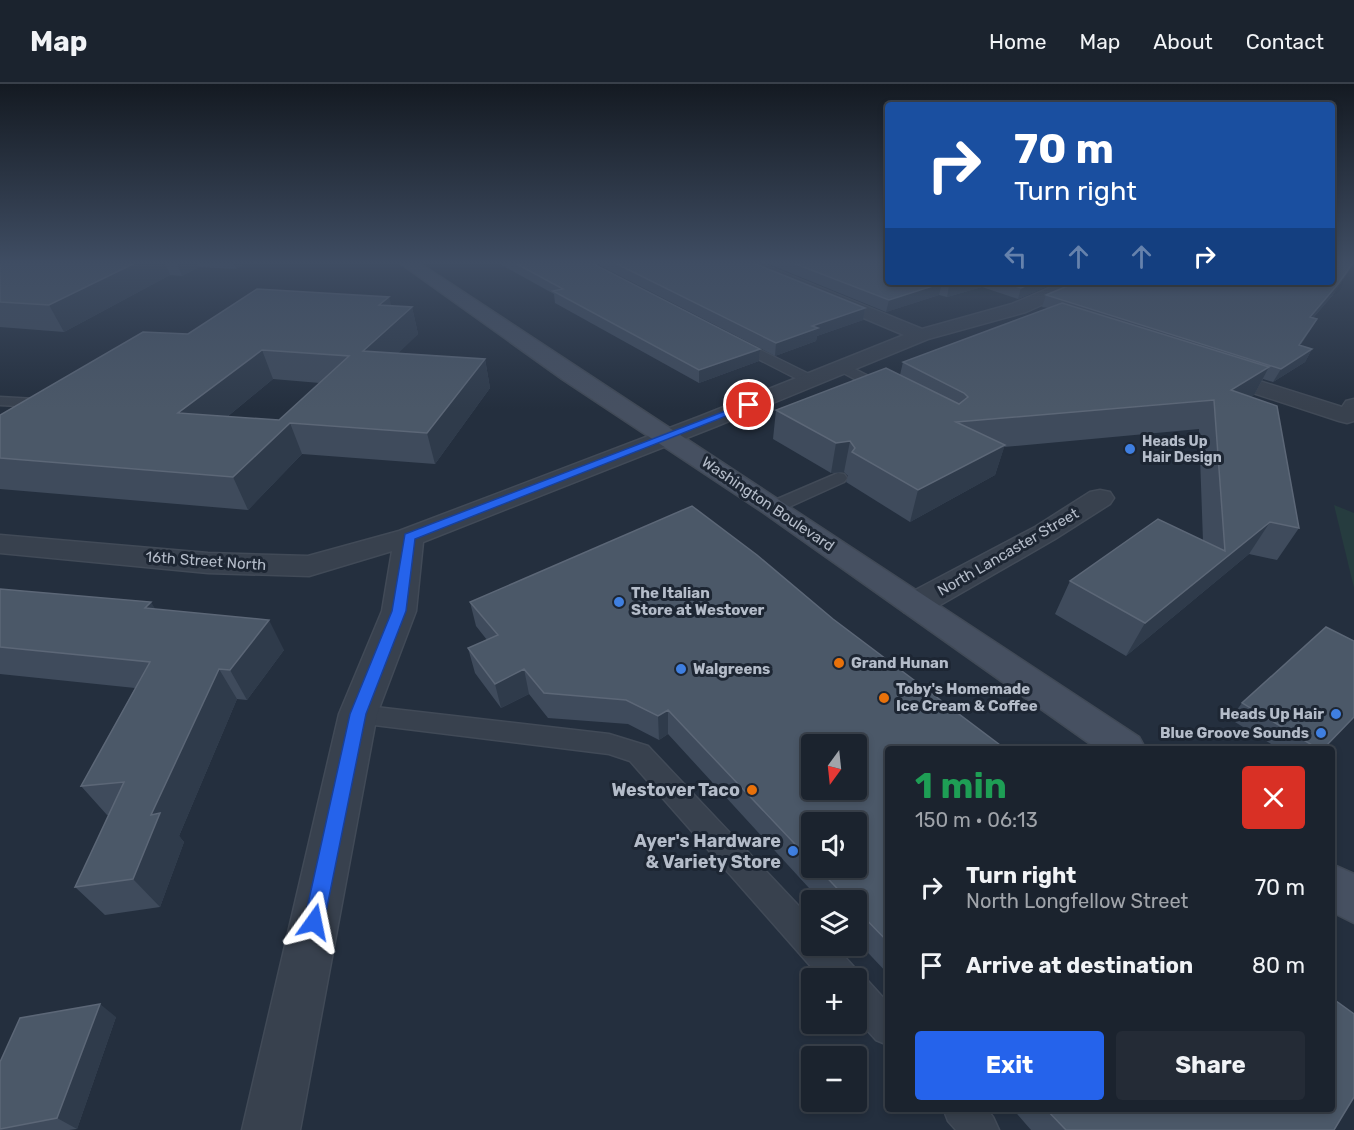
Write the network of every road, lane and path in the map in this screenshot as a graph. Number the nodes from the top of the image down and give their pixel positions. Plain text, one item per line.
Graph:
1 (480, 312) edge
2 (865, 312) edge
3 (1033, 312) edge
4 (921, 335) junction
5 (726, 338) edge
6 (1195, 366) edge
7 (843, 367) junction
8 (810, 380) junction
9 (901, 399) edge
10 (0, 401) edge
11 (1350, 411) edge
12 (0, 424) edge
13 (666, 437) junction
14 (838, 478) edge
15 (1100, 498) dead end
16 (774, 507) junction
17 (409, 537) junction
18 (0, 544) edge
19 (916, 604) junction
20 (358, 714) junction
21 (1122, 746) edge
22 (1335, 888) edge
23 (1354, 900) edge
24 (801, 932) edge
25 (823, 956) edge
26 (834, 968) edge
27 (867, 1005) edge
28 (885, 1025) edge
29 (964, 1112) edge
30 (271, 1130) edge
31 (980, 1130) edge

1 - 13 main road, Washington Boulevard
2 - 4 street
3 - 4 street, 16th Street North
4 - 7 street, 16th Street North
5 - 8 lane
6 - 11 street
7 - 8 street, 16th Street North
7 - 9 lane
8 - 13 street, 16th Street North
10 - 12 lane
13 - 16 main road, Washington Boulevard
13 - 17 street, 16th Street North
14 - 16 lane
15 - 19 street, North Lancaster Street
16 - 19 main road, Washington Boulevard
17 - 18 street, 16th Street North
17 - 20 street
19 - 21 main road, Washington Boulevard
20 - 24 lane
20 - 30 street
22 - 23 main road
25 - 26 lane
27 - 28 lane
29 - 31 lane

